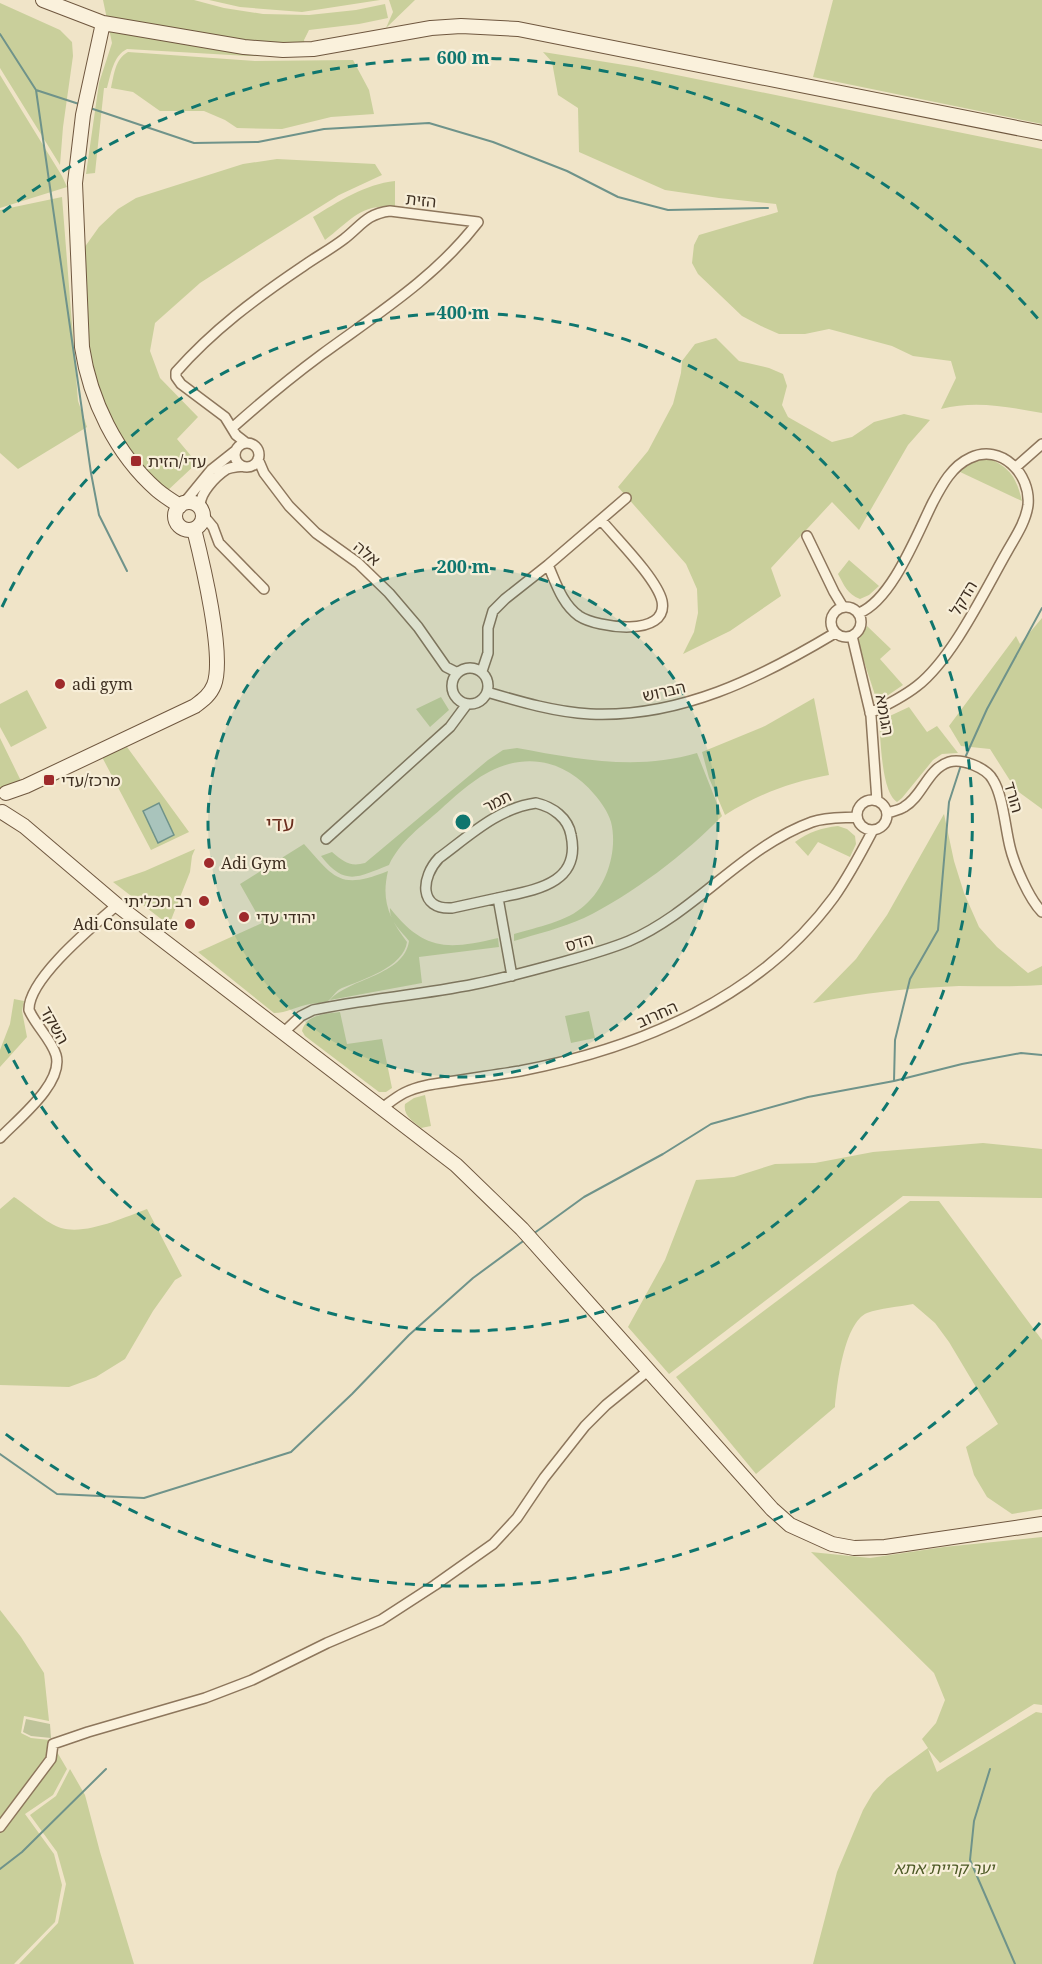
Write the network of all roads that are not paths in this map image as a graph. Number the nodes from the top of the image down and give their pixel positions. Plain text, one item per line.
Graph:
1 (43, 0) edge
2 (104, 23) junction
3 (1042, 134) edge
4 (232, 428) junction
5 (245, 442) junction
6 (1042, 444) edge
7 (235, 451) junction
8 (258, 459) junction
9 (242, 466) junction
10 (1016, 467) junction
11 (626, 498) dead end
12 (182, 505) junction
13 (202, 512) junction
14 (601, 520) junction
15 (194, 529) junction
16 (807, 536) dead end
17 (548, 565) junction
18 (264, 589) dead end
19 (843, 607) junction
20 (859, 613) junction
21 (835, 633) junction
22 (852, 636) junction
23 (482, 671) junction
24 (456, 672) junction
25 (487, 692) junction
26 (467, 704) junction
27 (870, 713) junction
28 (877, 801) junction
29 (6, 803) edge
30 (887, 813) junction
31 (857, 817) junction
32 (873, 831) junction
33 (326, 839) dead end
34 (498, 898) junction
35 (117, 904) junction
36 (1042, 912) edge
37 (512, 976) junction
38 (284, 1032) junction
39 (382, 1108) junction
40 (0, 1138) edge
41 (649, 1370) junction
42 (1042, 1524) edge
43 (0, 1827) edge

1 - 2 street
2 - 3 street
2 - 12 street
4 - 4 street, הזית
4 - 5 street, הזית
5 - 7 street
5 - 8 street
6 - 10 street
7 - 9 street
7 - 12 street
8 - 9 street
8 - 24 street, אלה
9 - 13 street
10 - 20 street
10 - 27 street, הדקל
11 - 14 street
12 - 13 street
12 - 15 street
13 - 15 street
13 - 18 street
14 - 17 street
14 - 17 street
15 - 29 street
16 - 19 street
17 - 23 street
19 - 20 street
19 - 21 street
20 - 22 street
21 - 22 street
21 - 25 street, הברוש
22 - 27 street, הגומא
23 - 24 street
23 - 25 street
24 - 26 street
25 - 26 street
26 - 33 street
27 - 28 street, הגומא
28 - 30 street
28 - 31 street
29 - 35 street
30 - 32 street
30 - 36 street, הורד
31 - 32 street
31 - 37 street, הדס
32 - 39 street, החרוב
34 - 34 street, תמר
34 - 37 street
35 - 38 street
35 - 40 street, השקד
37 - 38 street, הדס
38 - 39 street
39 - 41 street
41 - 42 street
41 - 43 street

